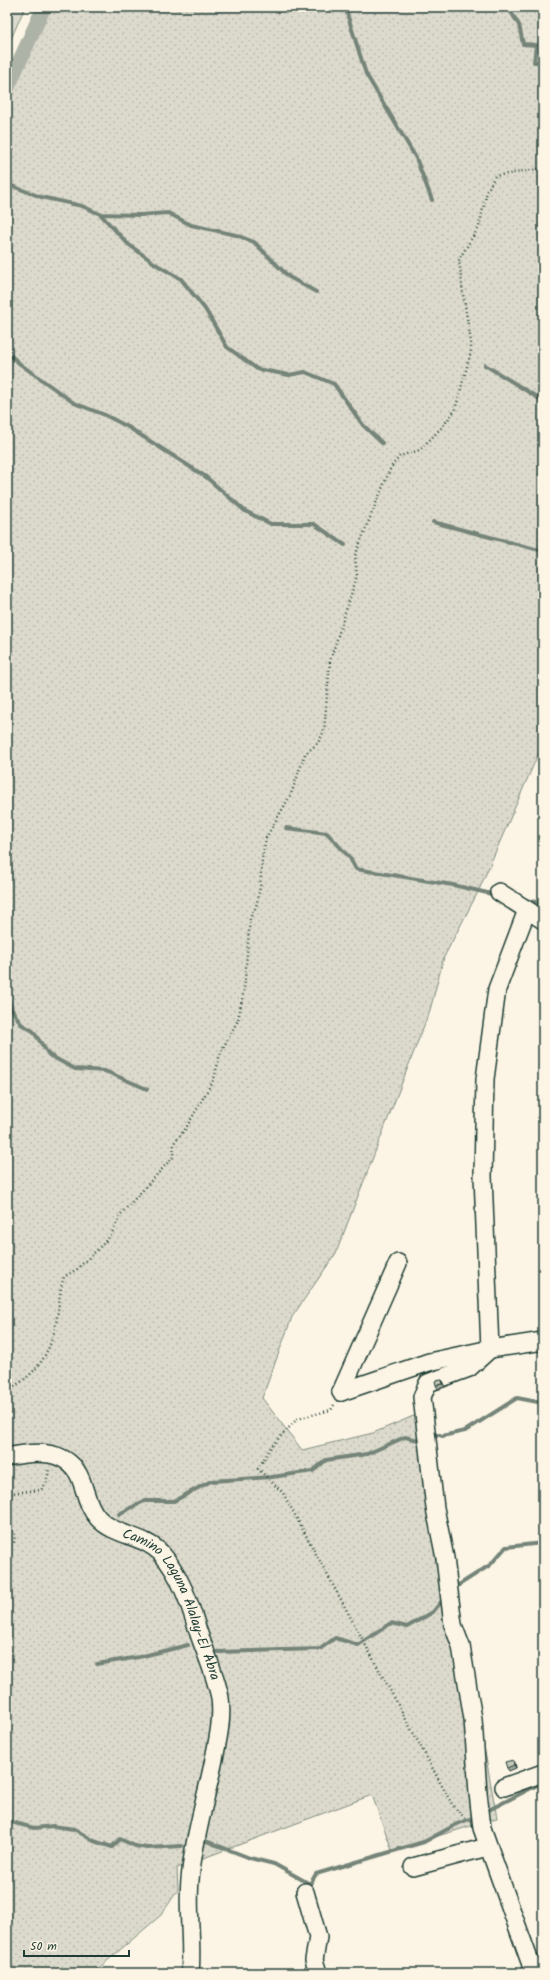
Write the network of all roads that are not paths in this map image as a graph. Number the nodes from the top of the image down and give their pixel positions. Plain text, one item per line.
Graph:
1 (499, 892) dead end
2 (538, 918) edge
3 (398, 1264) dead end
4 (543, 1342) edge
5 (490, 1349) junction
6 (7, 1457) edge
7 (543, 1773) edge
8 (504, 1787) dead end
9 (487, 1846) junction
10 (413, 1867) dead end
11 (305, 1892) dead end
12 (190, 1973) edge
13 (318, 1973) edge
14 (534, 1973) edge

1 - 2 street
2 - 5 street
3 - 5 street
4 - 5 street
5 - 9 street
6 - 12 street, Camino Laguna Alalay-El Abra
7 - 8 street
9 - 10 street
9 - 14 street
11 - 13 street

